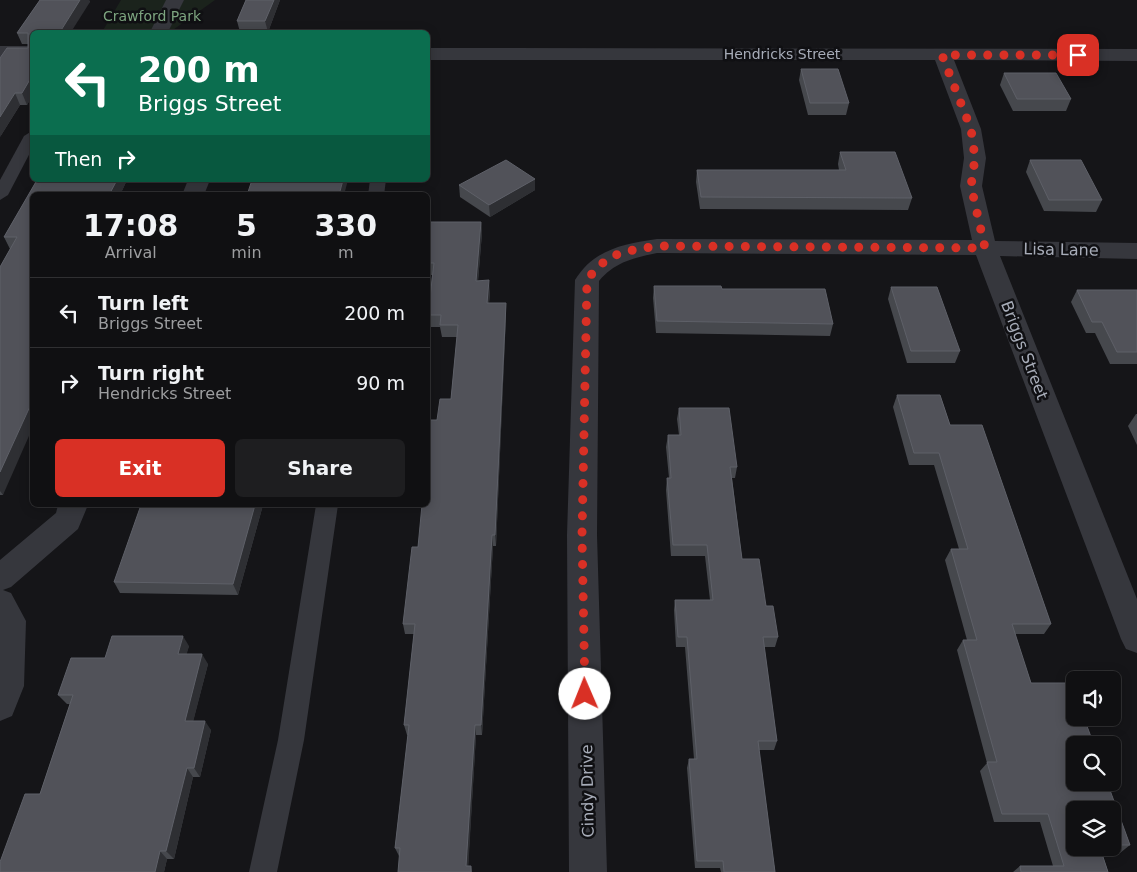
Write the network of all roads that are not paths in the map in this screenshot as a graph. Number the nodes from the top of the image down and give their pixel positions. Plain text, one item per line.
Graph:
1 (175, 0) edge
2 (160, 30) edge
3 (0, 52) edge
4 (30, 52) edge
5 (430, 54) edge
6 (942, 55) junction
7 (1137, 55) edge
8 (30, 140) edge
9 (0, 195) edge
10 (985, 248) junction
11 (1137, 251) edge
12 (72, 507) edge
13 (328, 507) edge
14 (0, 578) edge
15 (0, 603) edge
16 (1137, 639) edge
17 (0, 705) edge
18 (262, 872) edge
19 (588, 872) edge

1 - 2 street
3 - 4 street
5 - 6 street, Hendricks Street
6 - 7 street, Hendricks Street
6 - 10 street, Briggs Street
8 - 9 lane
10 - 11 street, Lisa Lane
10 - 16 street, Briggs Street
10 - 19 street, Cindy Drive
12 - 14 street
13 - 18 lane
15 - 17 street

